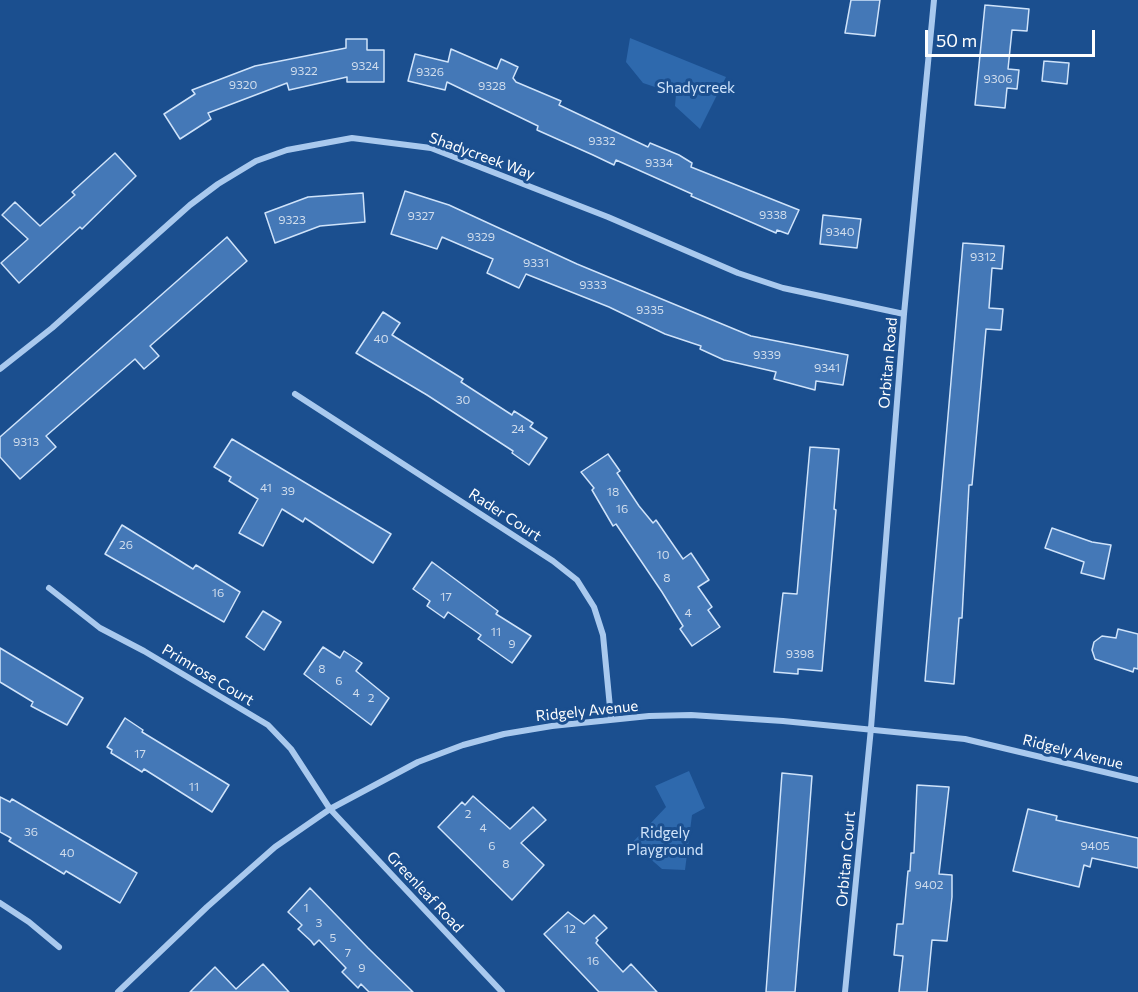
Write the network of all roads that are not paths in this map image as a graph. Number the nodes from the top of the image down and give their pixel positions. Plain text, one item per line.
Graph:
1 (934, 0) edge
2 (904, 314) junction
3 (0, 369) edge
4 (295, 394) dead end
5 (49, 588) dead end
6 (611, 718) junction
7 (871, 728) junction
8 (1138, 780) edge
9 (330, 808) junction
10 (0, 903) edge
11 (58, 947) dead end
12 (118, 992) edge
13 (502, 992) edge
14 (845, 992) edge

1 - 2 street, Orbitan Road
2 - 3 street, Shadycreek Way
2 - 7 street, Orbitan Road
4 - 6 street, Rader Court
5 - 9 street, Primrose Court
6 - 7 street, Ridgely Avenue
6 - 9 street, Ridgely Avenue
7 - 8 street, Ridgely Avenue
7 - 14 street, Orbitan Court
9 - 12 street, Ridgely Avenue
9 - 13 street, Greenleaf Road
10 - 11 street

